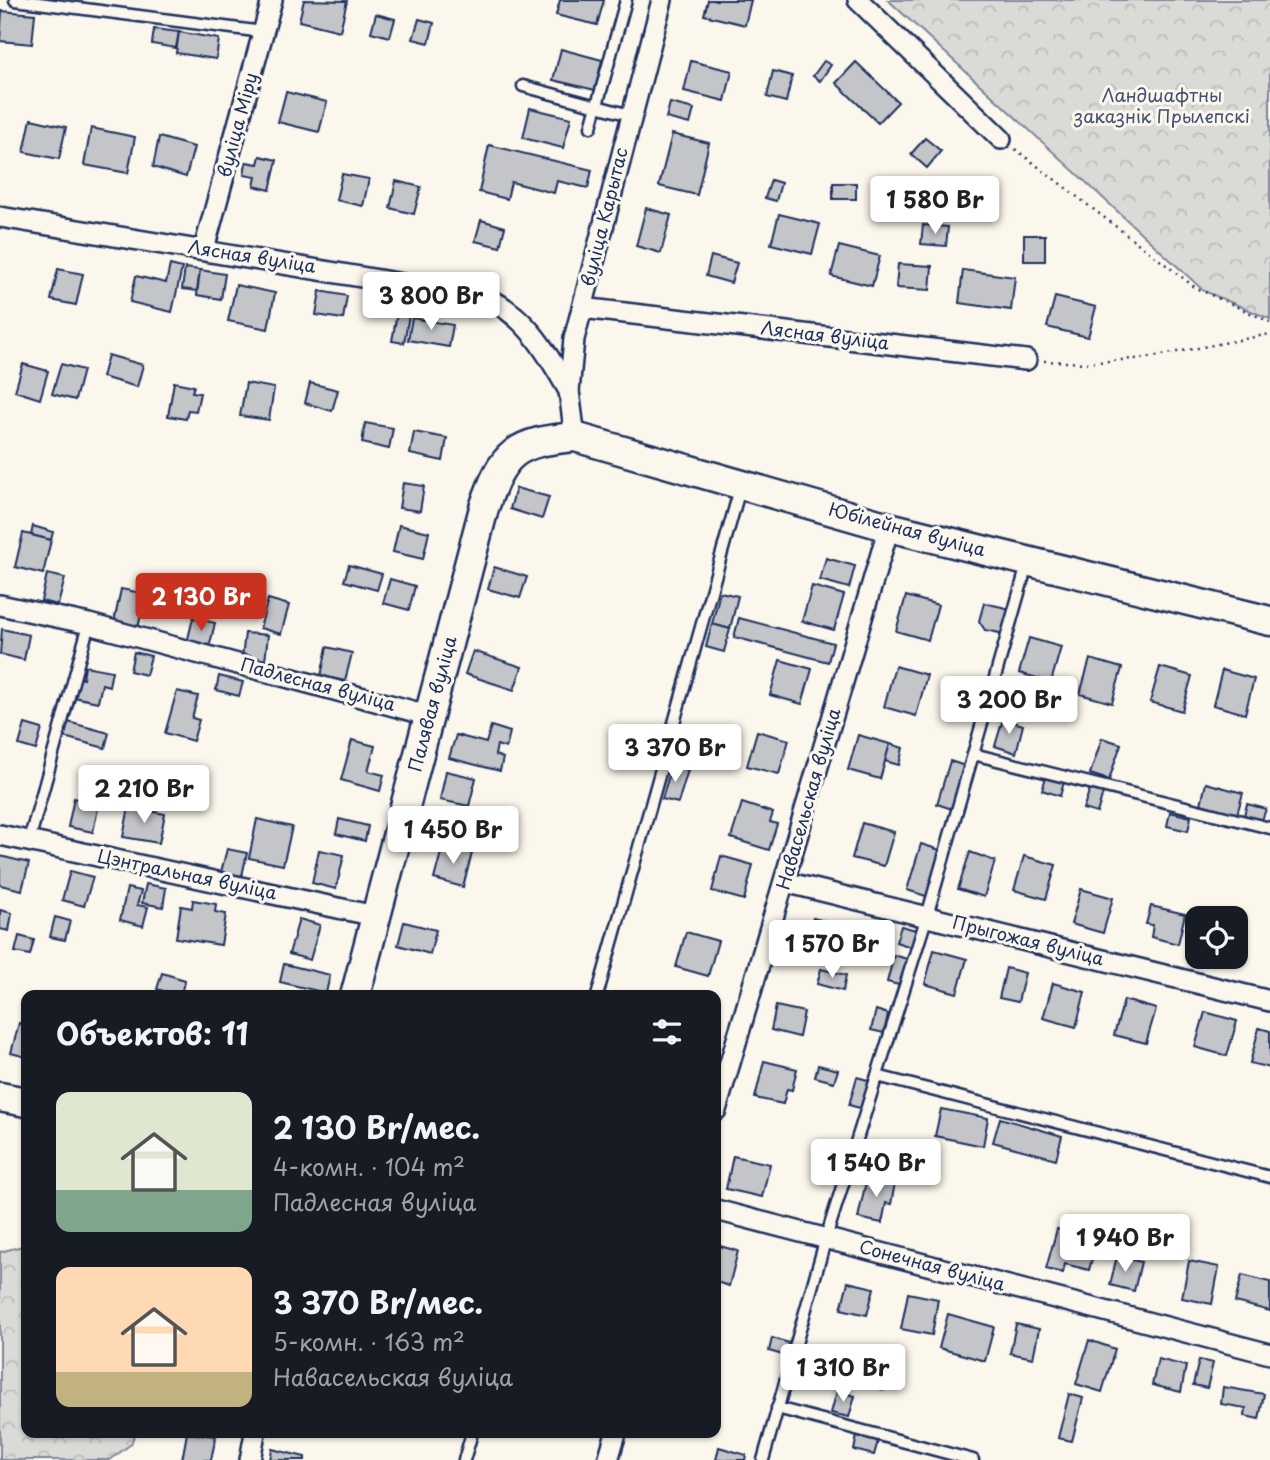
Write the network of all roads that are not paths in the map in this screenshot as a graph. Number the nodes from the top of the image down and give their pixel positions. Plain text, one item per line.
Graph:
1 (15, 0) edge
2 (272, 0) edge
3 (626, 0) edge
4 (662, 0) edge
5 (858, 0) edge
6 (263, 32) junction
7 (523, 86) dead end
8 (596, 107) junction
9 (630, 115) junction
10 (591, 127) dead end
11 (1001, 139) road end
12 (0, 217) edge
13 (204, 249) junction
14 (582, 308) junction
15 (1026, 360) road end
16 (569, 391) junction
17 (575, 437) junction
18 (546, 439) joint
19 (741, 485) junction
20 (889, 527) junction
21 (1028, 561) junction
22 (0, 605) edge
23 (1270, 621) edge
24 (89, 624) junction
25 (431, 716) junction
26 (973, 754) junction
27 (1270, 828) edge
28 (0, 835) edge
29 (29, 841) junction
30 (785, 882) junction
31 (375, 916) junction
32 (927, 916) junction
33 (356, 990) edge
34 (599, 990) edge
35 (1270, 1001) edge
36 (877, 1076) junction
37 (721, 1093) edge
38 (0, 1097) edge
39 (21, 1101) edge
40 (1270, 1177) edge
41 (721, 1211) edge
42 (826, 1238) junction
43 (1270, 1354) edge
44 (777, 1408) junction
45 (255, 1438) edge
46 (471, 1438) edge
47 (615, 1438) edge
48 (250, 1460) edge
49 (464, 1460) edge
50 (608, 1460) edge
51 (762, 1460) edge
52 (973, 1460) edge

1 - 6 lane
2 - 6 street, вуліца Міру
3 - 8 lane
4 - 9 street, вуліца Карытас
5 - 11 street
6 - 13 street, вуліца Міру
7 - 8 lane
8 - 9 lane
8 - 10 lane
9 - 14 street, вуліца Карытас
12 - 13 street, Лясная вуліца
13 - 16 street, Лясная вуліца
14 - 15 street, Лясная вуліца
14 - 16 street, вуліца Карытас
16 - 17 street, вуліца Карытас
17 - 18 main road, Юбілейная вуліца
17 - 19 main road, Юбілейная вуліца
18 - 25 main road, Палявая вуліца
19 - 20 main road, Юбілейная вуліца
19 - 34 lane
20 - 21 main road, Юбілейная вуліца
20 - 30 street, Навасельская вуліца
21 - 23 main road, Юбілейная вуліца
21 - 26 lane
22 - 24 street, Падлесная вуліца
24 - 25 street, Падлесная вуліца
24 - 29 lane
25 - 31 main road, Палявая вуліца
26 - 27 lane
26 - 32 lane
28 - 29 street, Цэнтральная вуліца
29 - 31 street, Цэнтральная вуліца
30 - 32 street, Прыгожая вуліца
30 - 37 street, Навасельская вуліца
31 - 33 main road, Палявая вуліца
32 - 35 street, Прыгожая вуліца
32 - 36 lane
36 - 40 lane
36 - 42 lane
38 - 39 main road
41 - 42 street, Сонечная вуліца
42 - 43 street, Сонечная вуліца
42 - 44 lane
44 - 51 lane
44 - 52 lane
45 - 48 street
46 - 49 lane
47 - 50 street

